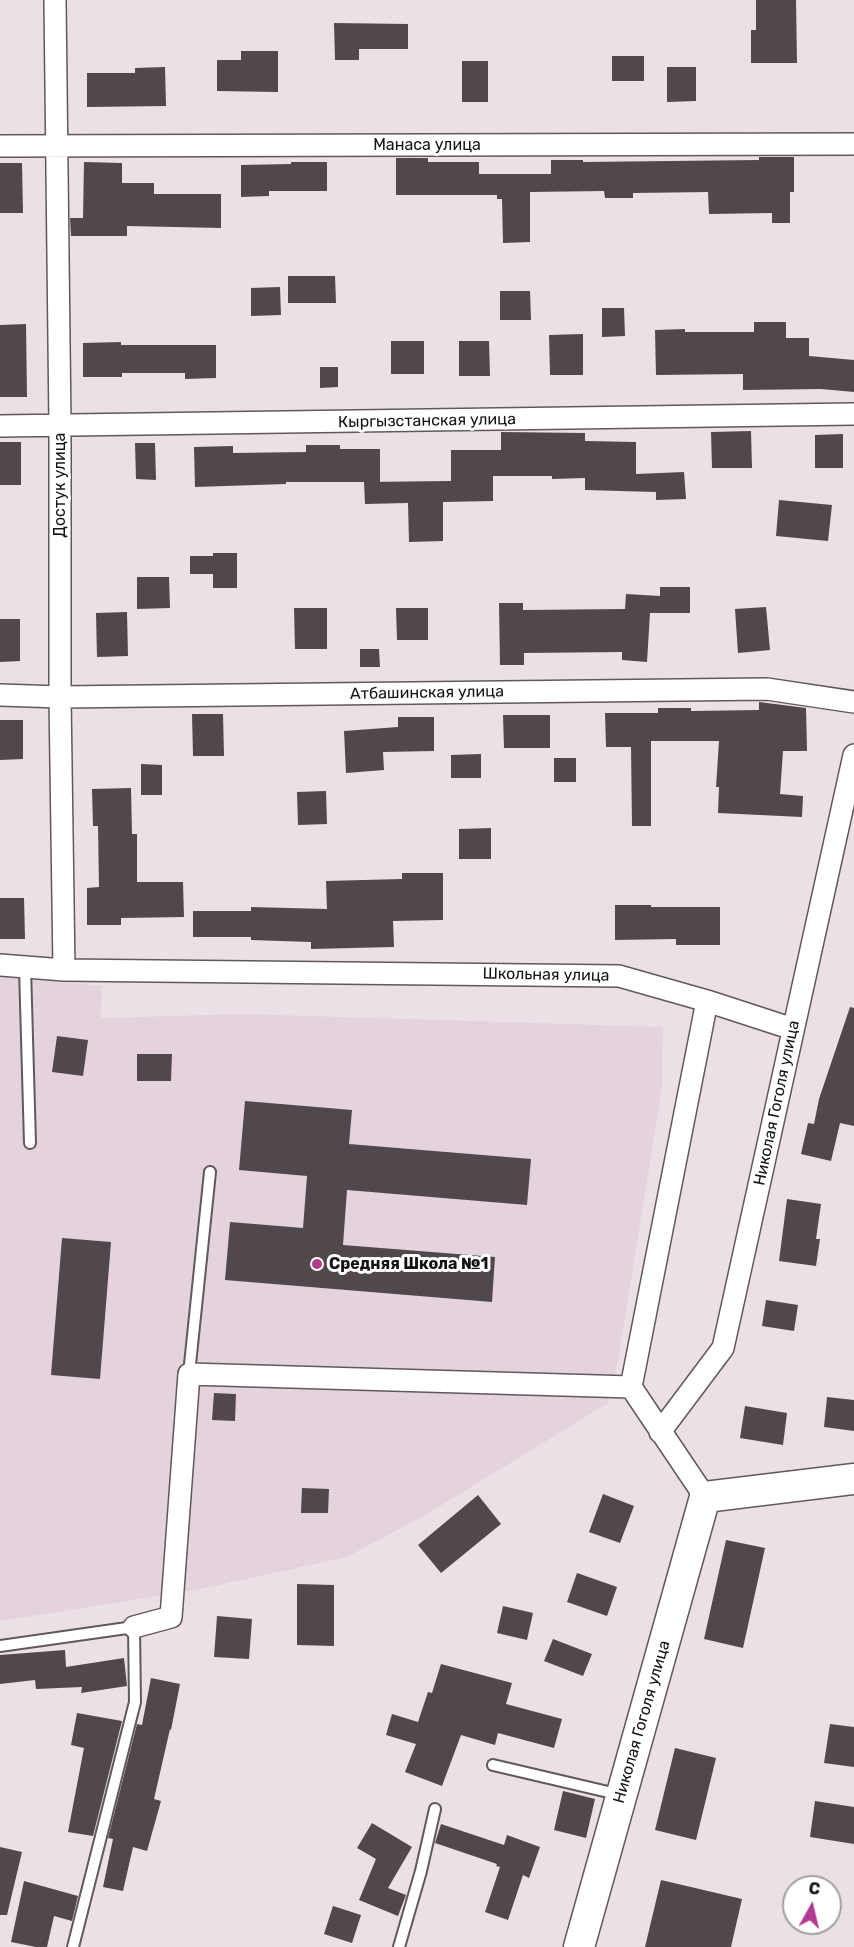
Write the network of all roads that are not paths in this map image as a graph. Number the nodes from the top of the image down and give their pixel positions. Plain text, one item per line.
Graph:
1 (55, 0) edge
2 (854, 144) edge
3 (0, 146) edge
4 (57, 146) junction
5 (854, 414) edge
6 (0, 426) edge
7 (60, 426) junction
8 (0, 695) edge
9 (60, 697) junction
10 (854, 702) edge
11 (854, 755) edge
12 (0, 965) edge
13 (25, 968) junction
14 (63, 970) junction
15 (707, 1001) junction
16 (793, 1029) junction
17 (30, 1143) dead end
18 (210, 1173) dead end
19 (189, 1374) junction
20 (631, 1387) junction
21 (660, 1432) junction
22 (854, 1479) edge
23 (705, 1497) junction
24 (134, 1627) junction
25 (0, 1646) edge
26 (493, 1765) dead end
27 (621, 1795) junction
28 (435, 1809) dead end
29 (73, 1947) edge
30 (399, 1947) edge
31 (579, 1947) edge

1 - 4 street, Достук улица
2 - 4 street, Манаса улица
3 - 4 street, Манаса улица
4 - 7 street, Достук улица
5 - 7 street, Кыргызстанская улица
6 - 7 street, Кыргызстанская улица
7 - 9 street, Достук улица
8 - 9 street, Атбашинская улица
9 - 10 street, Атбашинская улица
9 - 14 street, Достук улица
11 - 16 street, Николая Гоголя улица
12 - 13 street, Школьная улица
13 - 14 street, Школьная улица
13 - 17 lane
14 - 15 street, Школьная улица
15 - 16 street, Школьная улица
15 - 20 street
16 - 21 street, Николая Гоголя улица
18 - 19 lane
19 - 20 street
19 - 24 street
20 - 21 street
21 - 23 street
22 - 23 street
23 - 27 street, Николая Гоголя улица
24 - 25 lane
24 - 29 lane
26 - 27 lane
27 - 31 street, Николая Гоголя улица
28 - 30 lane

